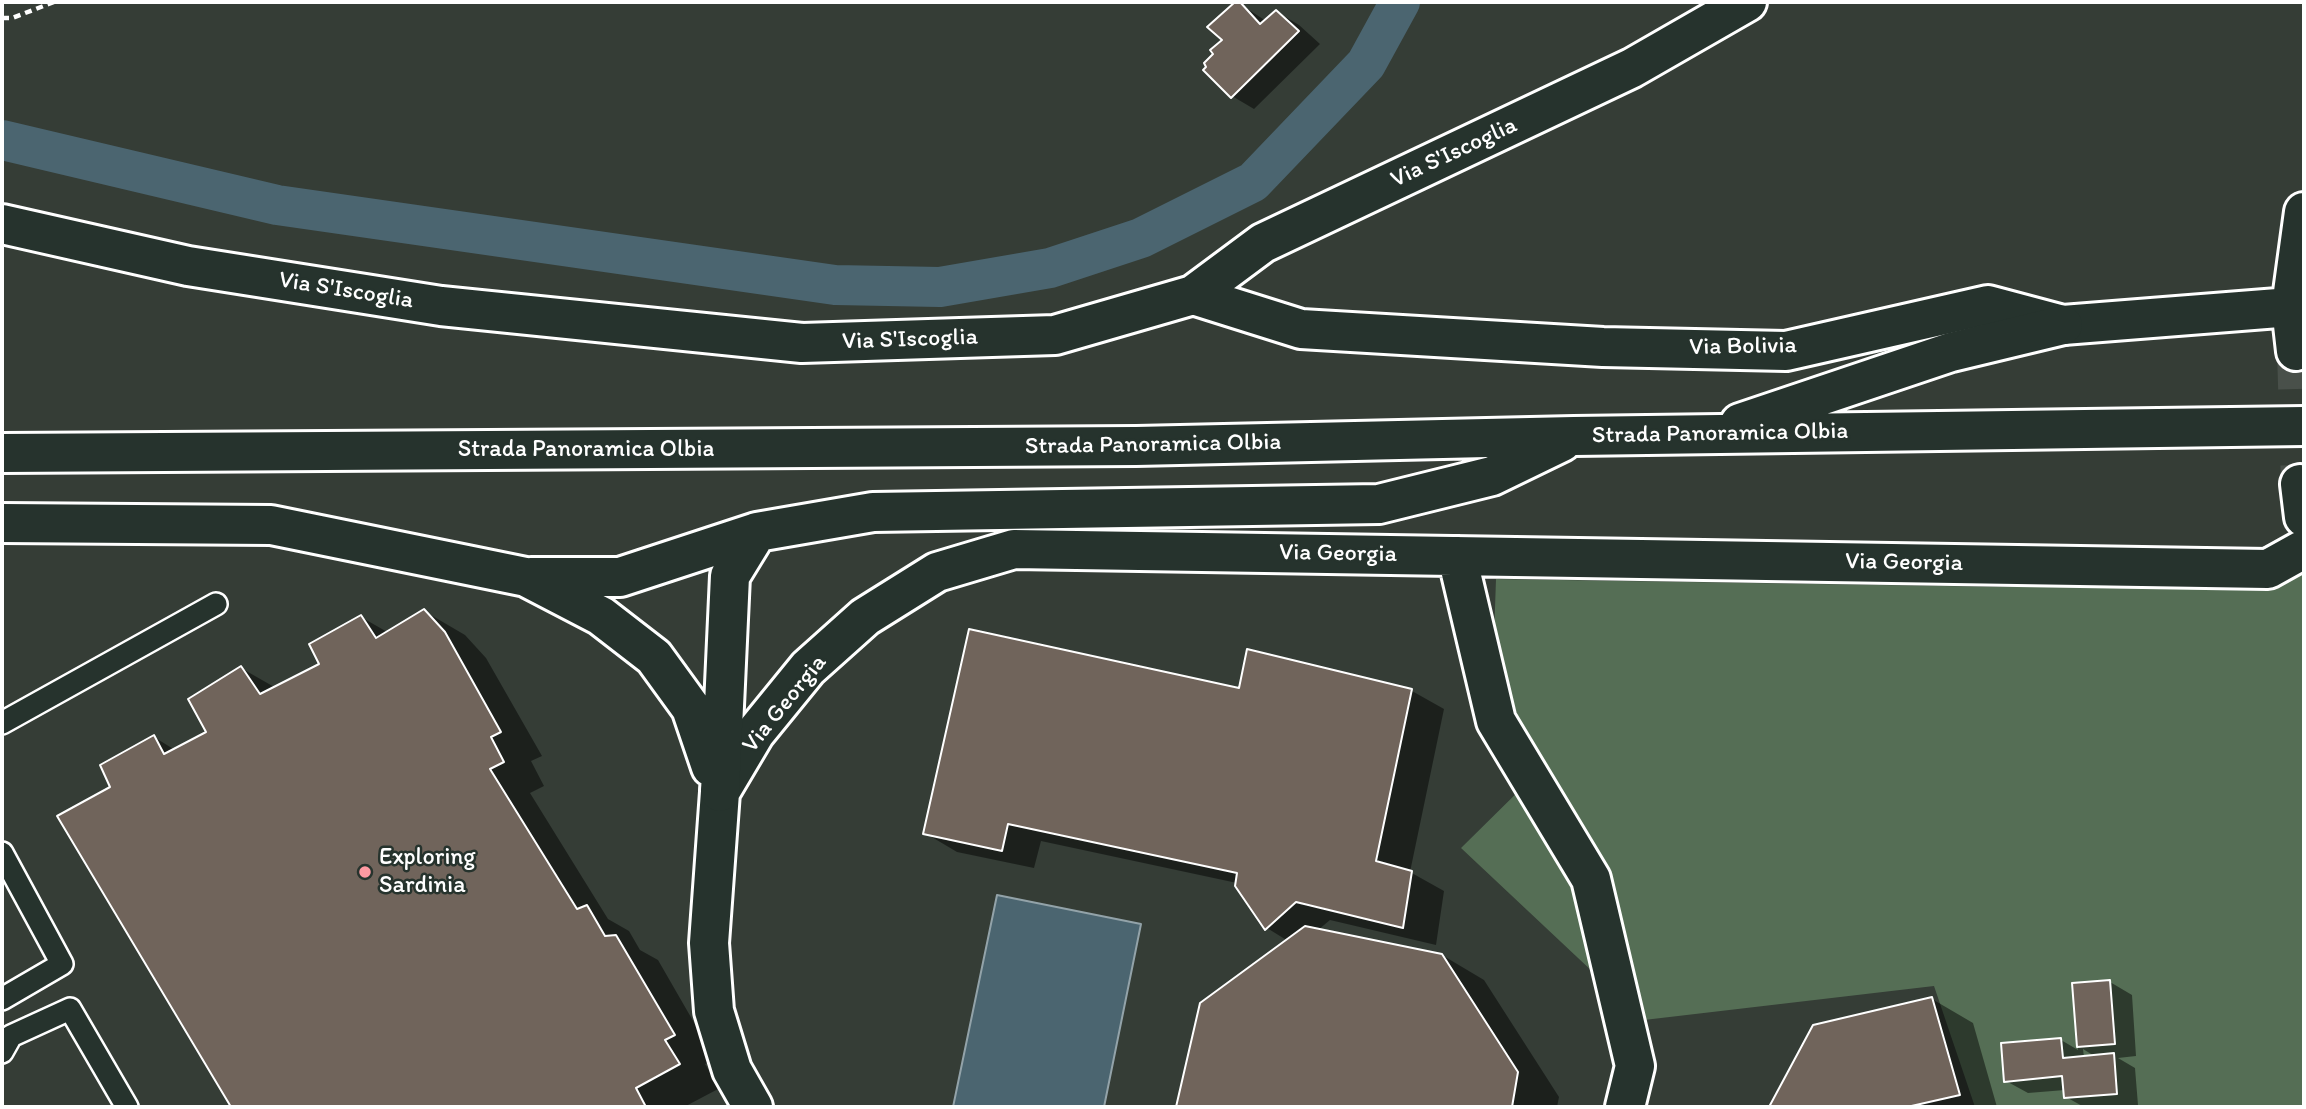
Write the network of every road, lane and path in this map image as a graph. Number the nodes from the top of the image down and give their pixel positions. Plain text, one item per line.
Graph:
1 (54, 2) edge
2 (1748, 2) edge
3 (2, 18) edge
4 (2304, 212) edge
5 (2, 224) edge
6 (1193, 295) junction
7 (2291, 307) junction
8 (2063, 325) junction
9 (2296, 351) tunnel mouth
10 (2304, 426) edge
11 (1706, 434) junction
12 (1574, 436) junction
13 (2, 453) edge
14 (2, 523) edge
15 (757, 532) junction
16 (2304, 549) edge
17 (1457, 556) junction
18 (526, 577) junction
19 (216, 604) dead end
20 (2, 723) edge
21 (720, 792) junction
22 (2, 853) edge
23 (2, 999) edge
24 (2, 1052) edge
25 (127, 1107) edge
26 (753, 1107) edge
27 (1625, 1107) edge

1 - 3 path
2 - 6 main road, Via S'Iscoglia
4 - 7 main road
5 - 6 main road, Via S'Iscoglia
6 - 8 main road, Via Bolivia
7 - 8 main road, Via Bolivia
7 - 9 main road
8 - 11 main road
10 - 11 main road, Strada Panoramica Olbia
11 - 12 main road, Strada Panoramica Olbia
12 - 13 main road, Strada Panoramica Olbia
12 - 15 main road
14 - 18 main road
15 - 18 main road
15 - 21 main road
16 - 17 main road, Via Georgia
17 - 21 main road, Via Georgia
17 - 27 main road
18 - 21 main road
19 - 20 lane
21 - 26 main road, Via Georgia
22 - 23 lane
24 - 25 lane

